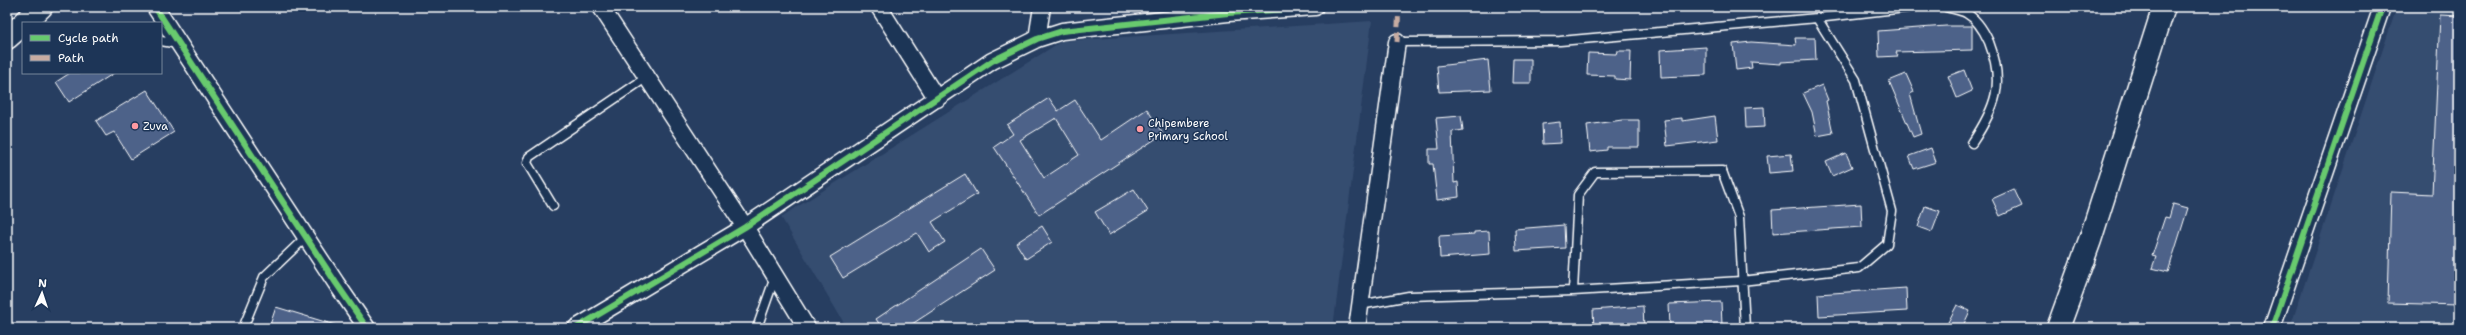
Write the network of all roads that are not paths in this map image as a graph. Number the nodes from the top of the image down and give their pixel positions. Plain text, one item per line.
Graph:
1 (155, 7) edge
2 (601, 7) edge
3 (879, 7) edge
4 (1315, 7) edge
5 (1914, 7) edge
6 (1946, 7) edge
7 (2164, 7) edge
8 (2382, 7) edge
9 (1043, 8) edge
10 (1228, 10) edge
11 (1817, 18) junction
12 (22, 27) edge
13 (7, 38) edge
14 (1037, 39) junction
15 (162, 41) edge
16 (1398, 42) joint
17 (180, 44) junction
18 (647, 77) junction
19 (937, 99) junction
20 (1972, 143) dead end
21 (553, 206) dead end
22 (745, 227) junction
23 (306, 237) junction
24 (775, 277) junction
25 (1741, 281) junction
26 (1573, 291) junction
27 (1360, 305) junction
28 (243, 328) edge
29 (368, 328) edge
30 (576, 328) edge
31 (757, 328) edge
32 (806, 328) edge
33 (1357, 328) edge
34 (1745, 328) edge
35 (2058, 328) edge
36 (2272, 328) edge

1 - 17 street
2 - 18 street
3 - 19 street
4 - 10 street
5 - 11 lane
6 - 20 lane
7 - 35 street
8 - 36 street
9 - 14 street
10 - 14 street
11 - 16 lane
11 - 25 lane
12 - 13 street
14 - 19 street
15 - 17 lane
16 - 27 street
17 - 23 street
18 - 21 lane
18 - 22 street
19 - 22 street
22 - 24 street
22 - 30 street
23 - 28 lane
23 - 29 street
24 - 31 lane
24 - 32 street
25 - 26 lane
25 - 26 lane
25 - 34 lane
26 - 27 lane
27 - 33 street

